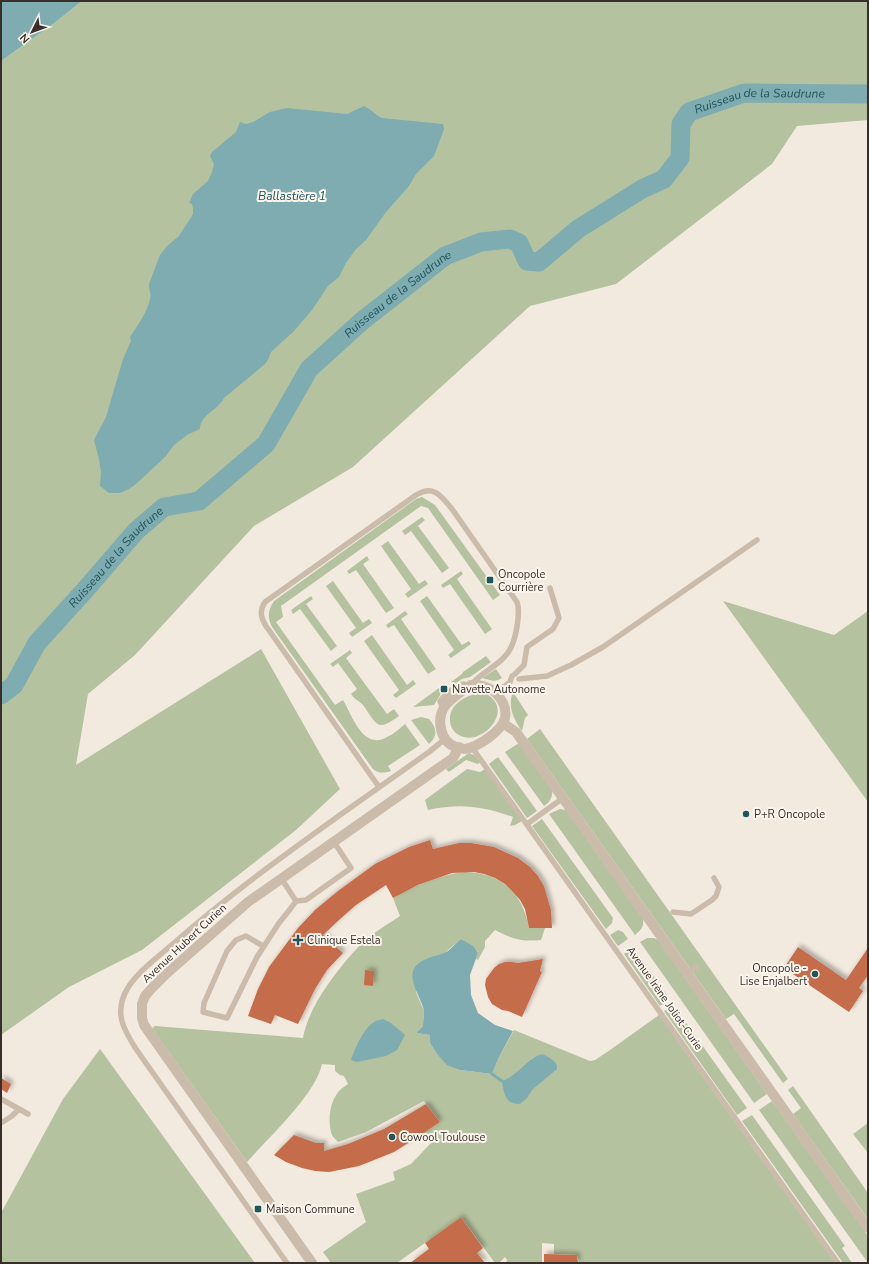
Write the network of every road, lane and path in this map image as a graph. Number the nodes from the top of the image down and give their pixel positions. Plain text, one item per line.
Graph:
1 (757, 540) dead end
2 (550, 588) dead end
3 (514, 679) junction
4 (469, 686) junction
5 (496, 693) junction
6 (503, 723) junction
7 (445, 739) junction
8 (471, 746) junction
9 (459, 747) junction
10 (379, 787) junction
11 (563, 798) junction
12 (528, 824) junction
13 (334, 842) junction
14 (281, 878) junction
15 (714, 878) dead end
16 (296, 901) junction
17 (673, 912) dead end
18 (263, 946) junction
19 (1, 1099) edge
20 (19, 1109) junction
21 (28, 1114) dead end
22 (1, 1123) edge
23 (868, 1228) edge
24 (287, 1263) edge
25 (312, 1263) edge
26 (838, 1263) edge

1 - 3 lane
2 - 3 lane
3 - 5 lane
4 - 5 street
4 - 7 street
4 - 10 lane
5 - 6 street
6 - 8 street
6 - 11 street
7 - 9 street
7 - 10 lane
8 - 9 street
8 - 12 lane, Avenue Irène Joliot-Curie
9 - 13 street, Avenue Hubert Curien
10 - 24 lane
11 - 12 lane
11 - 23 street
12 - 26 lane, Avenue Irène Joliot-Curie
13 - 14 street, Avenue Hubert Curien
13 - 16 lane
14 - 16 lane
14 - 25 street, Avenue Hubert Curien
15 - 17 lane
16 - 18 lane
18 - 18 lane
19 - 20 lane
20 - 21 lane
20 - 22 lane

